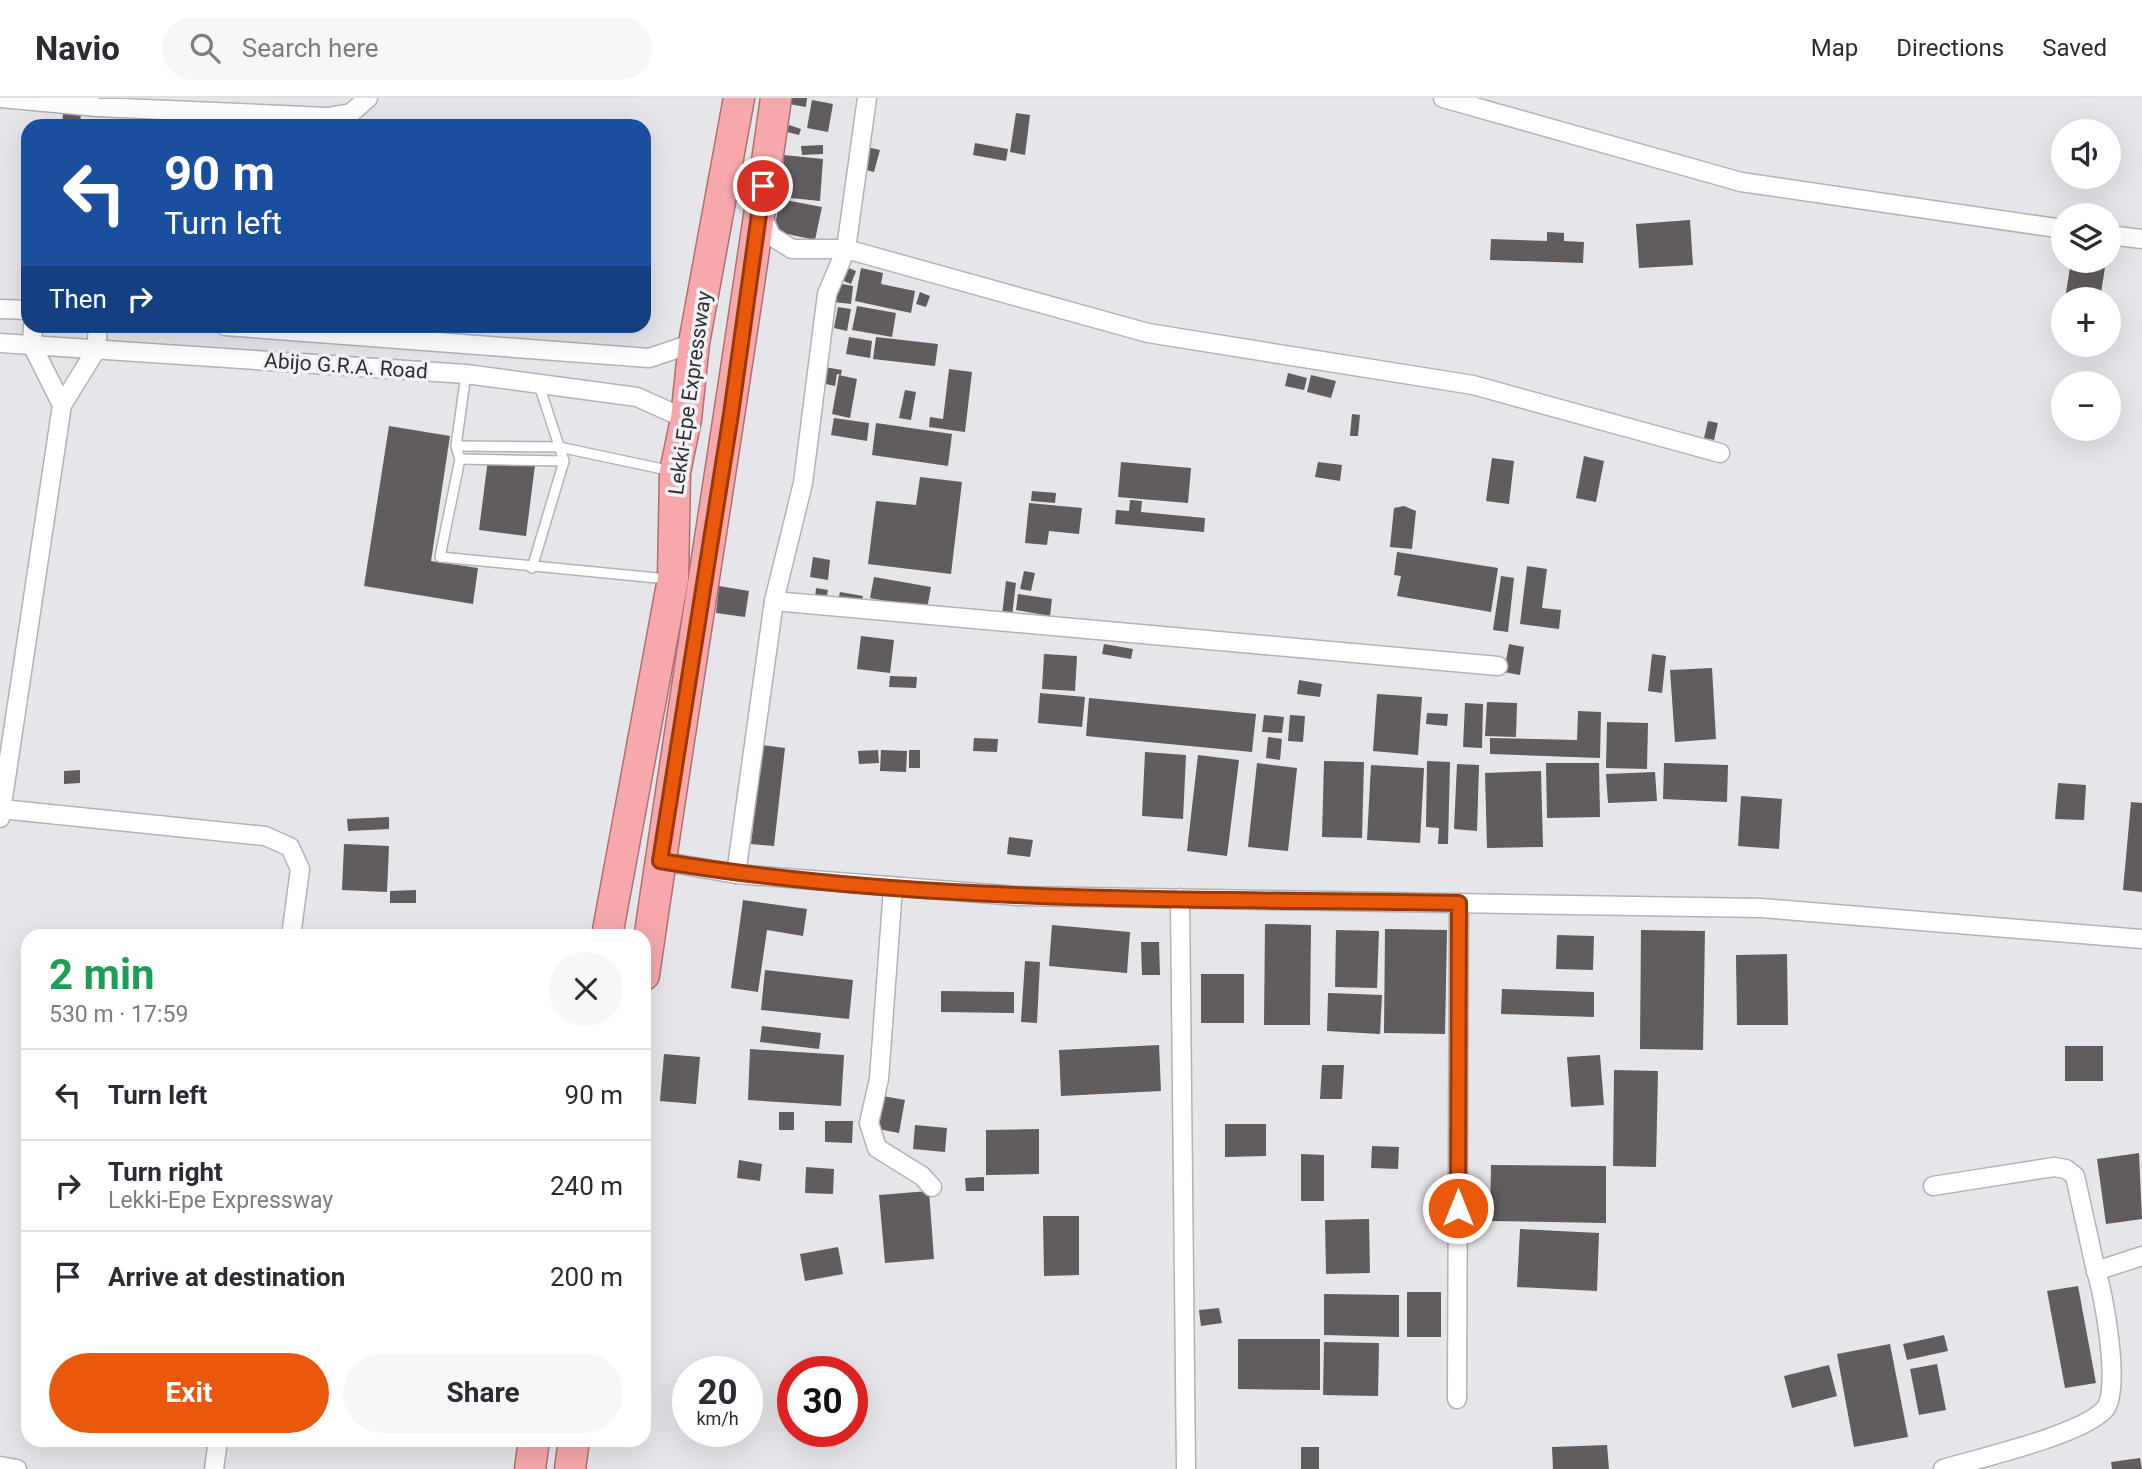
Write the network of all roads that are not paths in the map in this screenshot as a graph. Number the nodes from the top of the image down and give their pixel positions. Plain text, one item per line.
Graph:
1 (1, 98) edge
2 (368, 98) edge
3 (739, 98) edge
4 (776, 98) edge
5 (867, 98) edge
6 (1443, 98) edge
7 (98, 102) edge
8 (760, 208) junction
9 (2051, 227) edge
10 (2121, 236) edge
11 (2142, 239) edge
12 (846, 248) junction
13 (0, 309) edge
14 (21, 310) edge
15 (33, 333) edge
16 (97, 333) edge
17 (318, 333) edge
18 (0, 343) edge
19 (694, 343) junction
20 (32, 345) junction
21 (96, 350) junction
22 (466, 374) junction
23 (540, 385) junction
24 (62, 405) junction
25 (686, 419) junction
26 (456, 446) junction
27 (559, 447) junction
28 (1720, 453) dead end
29 (460, 459) junction
30 (564, 461) junction
31 (676, 472) junction
32 (532, 568) junction
33 (673, 579) junction
34 (774, 601) junction
35 (1498, 666) dead end
36 (1, 814) edge
37 (660, 861) junction
38 (736, 874) junction
39 (893, 888) junction
40 (1180, 898) junction
41 (1459, 903) junction
42 (292, 929) edge
43 (608, 929) edge
44 (650, 929) edge
45 (2142, 939) edge
46 (932, 1186) dead end
47 (1933, 1186) dead end
48 (2142, 1256) edge
49 (2096, 1271) junction
50 (1457, 1399) dead end
51 (217, 1447) edge
52 (533, 1447) edge
53 (573, 1447) edge
54 (0, 1466) edge
55 (17, 1469) edge
56 (214, 1469) edge
57 (530, 1469) edge
58 (570, 1469) edge
59 (1186, 1469) edge
60 (1943, 1469) edge

1 - 7 street
2 - 7 street
3 - 19 highway, Lekki-Epe Expressway
4 - 8 highway, Lekki-Epe Expressway
5 - 12 street
6 - 9 street
8 - 12 street
8 - 37 highway, Lekki-Epe Expressway
10 - 11 street
12 - 28 street
12 - 34 street
13 - 14 street
15 - 20 street
16 - 21 street
17 - 19 street, Abijo G.R.A. Road
18 - 20 street, Abijo G.R.A. Road
19 - 25 highway, Lekki-Epe Expressway
20 - 21 street, Abijo G.R.A. Road
20 - 24 street
21 - 22 street, Abijo G.R.A. Road
21 - 24 street
22 - 23 street, Abijo G.R.A. Road
22 - 26 lane
23 - 25 street, Abijo G.R.A. Road
23 - 27 lane
24 - 36 street
25 - 31 highway, Lekki-Epe Expressway
26 - 27 lane
26 - 29 lane
27 - 30 lane
27 - 31 lane
29 - 30 lane
29 - 32 lane
30 - 32 lane
31 - 33 highway, Lekki-Epe Expressway
32 - 33 lane
33 - 43 highway, Lekki-Epe Expressway
34 - 35 street
34 - 38 street
36 - 42 street
37 - 38 street
37 - 44 highway, Lekki-Epe Expressway
38 - 39 street
39 - 40 street
39 - 46 street
40 - 41 street
40 - 59 street
41 - 45 street
41 - 50 street
47 - 49 street
48 - 49 street
49 - 60 street
51 - 56 street
52 - 57 highway
53 - 58 highway
54 - 55 street

